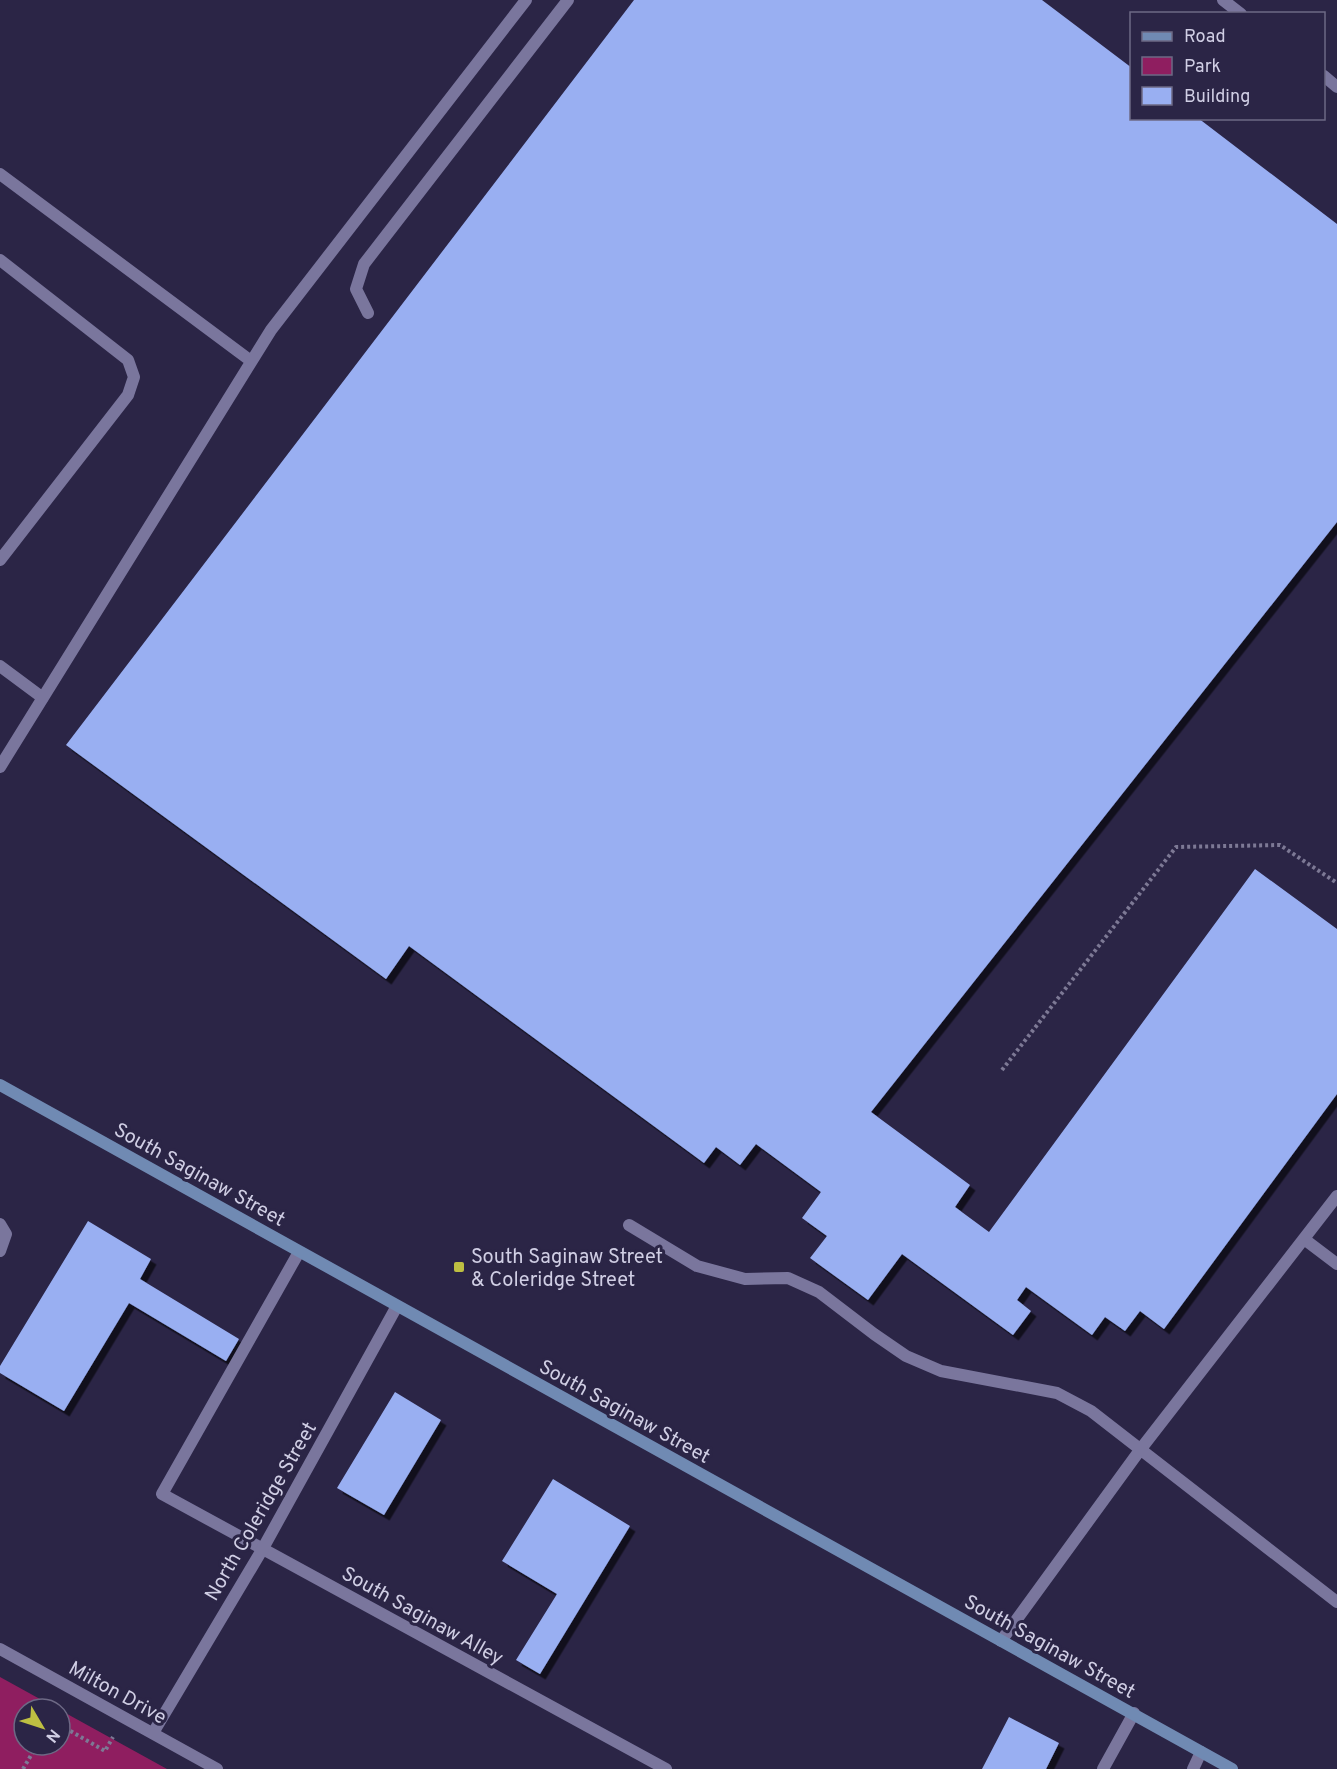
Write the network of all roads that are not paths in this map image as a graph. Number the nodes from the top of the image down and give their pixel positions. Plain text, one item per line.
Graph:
1 (526, 0) edge
2 (567, 0) edge
3 (1223, 0) edge
4 (1238, 12) edge
5 (1325, 78) edge
6 (1337, 87) edge
7 (0, 174) edge
8 (0, 260) edge
9 (368, 313) dead end
10 (251, 361) junction
11 (0, 560) edge
12 (0, 666) edge
13 (43, 698) junction
14 (0, 767) edge
15 (0, 1085) edge
16 (1337, 1197) edge
17 (0, 1224) edge
18 (629, 1226) dead end
19 (1304, 1239) junction
20 (0, 1251) edge
21 (299, 1252) junction
22 (1337, 1264) edge
23 (397, 1306) junction
24 (1140, 1450) junction
25 (262, 1550) junction
26 (1337, 1602) edge
27 (1000, 1641) junction
28 (0, 1649) edge
29 (1134, 1713) junction
30 (153, 1733) junction
31 (1201, 1752) junction
32 (217, 1769) edge
33 (666, 1769) edge
34 (1102, 1769) edge
35 (1193, 1769) edge
36 (1232, 1769) edge

1 - 10 street
2 - 9 street
3 - 4 street
5 - 6 street
7 - 10 street
8 - 11 street
10 - 13 street
12 - 13 street
13 - 14 street
15 - 21 main road, South Saginaw Street
16 - 19 street
17 - 20 street
18 - 24 street
19 - 22 street
19 - 24 street
21 - 23 main road, South Saginaw Street
21 - 25 street, South Saginaw Alley
23 - 25 street, North Coleridge Street
23 - 27 main road, South Saginaw Street
24 - 26 street
24 - 27 street
25 - 30 street, North Coleridge Street
25 - 33 street, South Saginaw Alley
27 - 29 main road, South Saginaw Street
28 - 30 street, Milton Drive
29 - 31 main road, South Saginaw Street
29 - 34 street
30 - 32 street, Milton Drive
31 - 35 street
31 - 36 main road, South Saginaw Street

